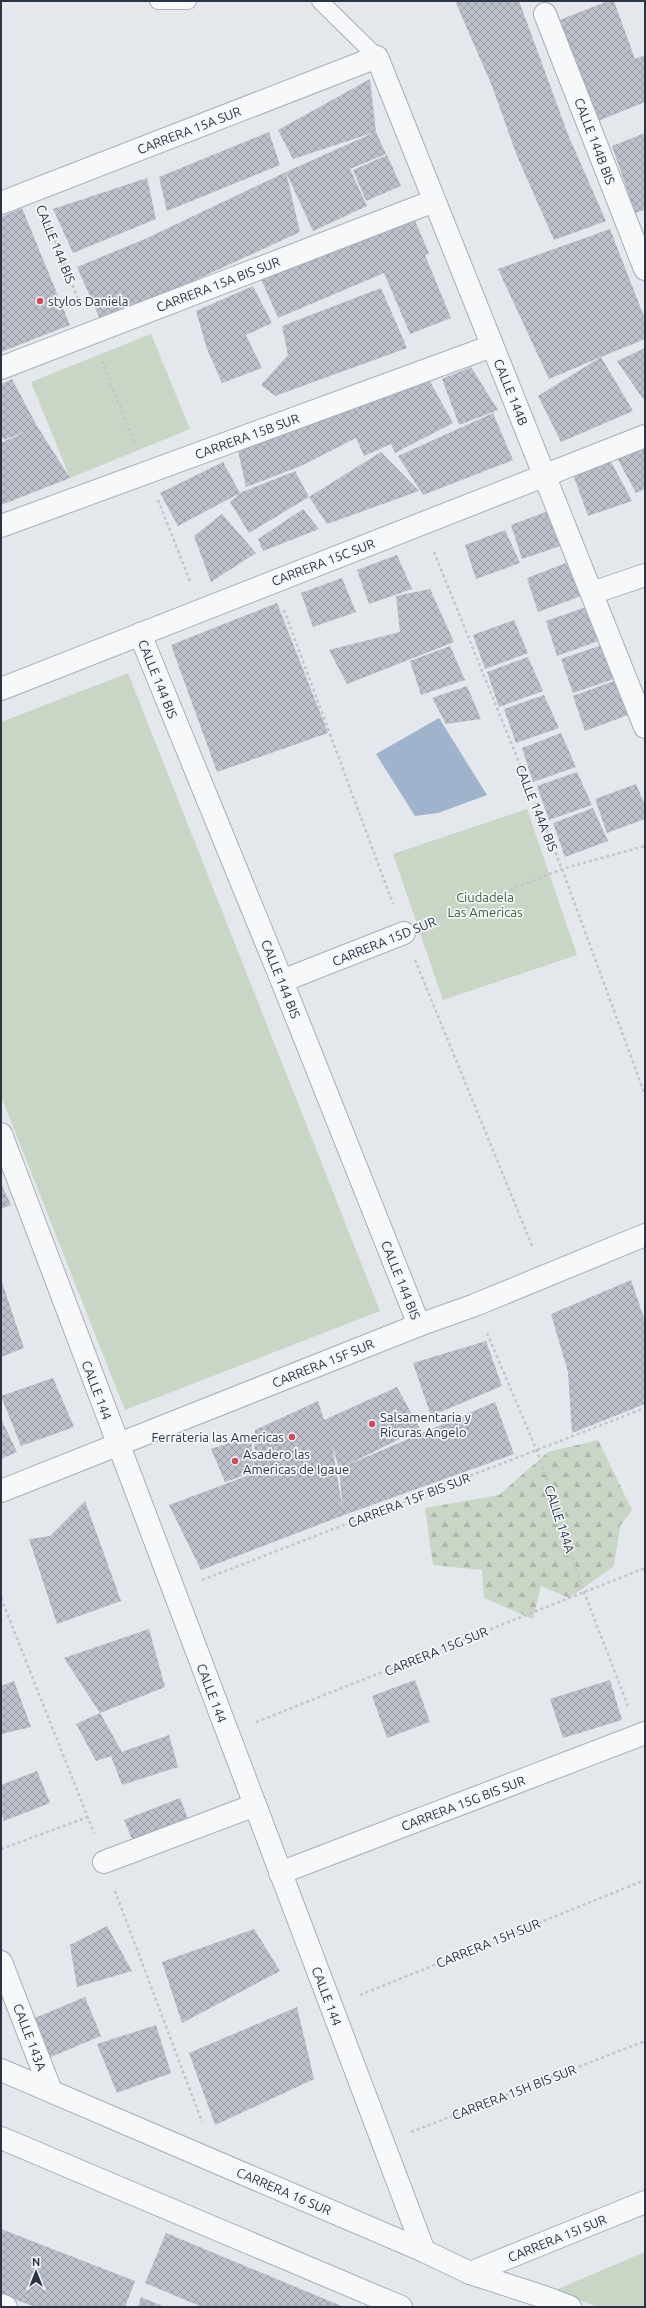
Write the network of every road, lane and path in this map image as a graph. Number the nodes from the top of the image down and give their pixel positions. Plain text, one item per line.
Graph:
1 (158, 1) edge
2 (188, 1) edge
3 (320, 1) edge
4 (545, 14) dead end
5 (377, 56) junction
6 (34, 190) junction
7 (434, 200) junction
8 (1, 202) edge
9 (645, 269) edge
10 (91, 333) junction
11 (492, 346) junction
12 (1, 368) edge
13 (645, 436) edge
14 (147, 473) junction
15 (544, 476) junction
16 (423, 523) junction
17 (1, 526) edge
18 (645, 575) edge
19 (592, 593) junction
20 (202, 610) junction
21 (140, 634) junction
22 (1, 689) edge
23 (645, 727) edge
24 (645, 846) edge
25 (562, 869) junction
26 (404, 933) joint
27 (282, 981) junction
28 (645, 1095) edge
29 (1, 1134) edge
30 (645, 1234) edge
31 (474, 1305) junction
32 (419, 1325) junction
33 (645, 1408) edge
34 (118, 1444) junction
35 (537, 1450) junction
36 (1, 1491) edge
37 (645, 1568) edge
38 (174, 1591) junction
39 (584, 1592) junction
40 (228, 1734) junction
41 (642, 1734) edge
42 (255, 1805) junction
43 (88, 1816) dead end
44 (1, 1848) edge
45 (104, 1862) dead end
46 (280, 1873) junction
47 (645, 1880) edge
48 (1, 1962) edge
49 (331, 2007) junction
50 (645, 2040) edge
51 (1, 2070) edge
52 (51, 2091) junction
53 (1, 2138) edge
54 (383, 2143) junction
55 (645, 2202) edge
56 (424, 2251) junction
57 (470, 2273) junction
58 (541, 2302) edge
59 (1, 2305) edge
60 (6, 2307) edge
61 (401, 2307) edge
62 (570, 2307) edge

1 - 2 lane
3 - 5 lane
4 - 9 street, CALLE 144B BIS
5 - 6 street, CARRERA 15A SUR
5 - 7 street, CALLE 144B
6 - 8 street, CARRERA 15A SUR
6 - 10 path, CALLE 144 BIS
7 - 10 street, CARRERA 15A BIS SUR
7 - 11 street, CALLE 144B
10 - 12 street, CARRERA 15A BIS SUR
10 - 14 path, CALLE 144 BIS
11 - 14 street, CARRERA 15B SUR
11 - 15 street, CALLE 144B
13 - 15 street, CARRERA 15C SUR
14 - 17 street, CARRERA 15B SUR
14 - 20 path, CALLE 144 BIS
15 - 16 street, CARRERA 15C SUR
15 - 19 street, CALLE 144B
16 - 20 street, CARRERA 15C SUR
16 - 25 path, CALLE 144A BIS
18 - 19 street
19 - 23 street, CALLE 144B
20 - 21 street, CARRERA 15C SUR
21 - 22 street, CARRERA 15C SUR
21 - 27 street, CALLE 144 BIS
24 - 25 path, CARRERA 15D SUR
25 - 26 path, CARRERA 15D SUR
25 - 28 path, CALLE 144A BIS
26 - 27 street, CARRERA 15D SUR
27 - 32 street, CALLE 144 BIS
29 - 34 street, CALLE 144
30 - 31 street, CARRERA 15F SUR
31 - 32 street, CARRERA 15F SUR
31 - 35 path, CALLE 144A
32 - 34 street, CARRERA 15F SUR
33 - 35 path, CARRERA 15F BIS SUR
34 - 36 street, CARRERA 15F SUR
34 - 38 street, CALLE 144
35 - 38 path, CARRERA 15F BIS SUR
35 - 39 path, CALLE 144A
37 - 39 path, CARRERA 15G SUR
38 - 40 street, CALLE 144
39 - 40 path, CARRERA 15G SUR
39 - 41 path, CALLE 144A
40 - 42 street, CALLE 144
41 - 46 street, CARRERA 15G BIS SUR
42 - 45 street
42 - 46 street, CALLE 144
43 - 44 path
46 - 49 street, CALLE 144
47 - 49 path, CARRERA 15H SUR
48 - 52 street, CALLE 143A
49 - 54 street, CALLE 144
50 - 54 path, CARRERA 15H BIS SUR
51 - 52 street, CARRERA 16 SUR
52 - 56 street, CARRERA 16 SUR
53 - 61 street
54 - 56 street, CALLE 144
55 - 57 street, CARRERA 15I SUR
56 - 57 street, CARRERA 16 SUR
57 - 58 street, CARRERA 16 SUR
58 - 62 street, CARRERA 16 SUR
59 - 60 street

